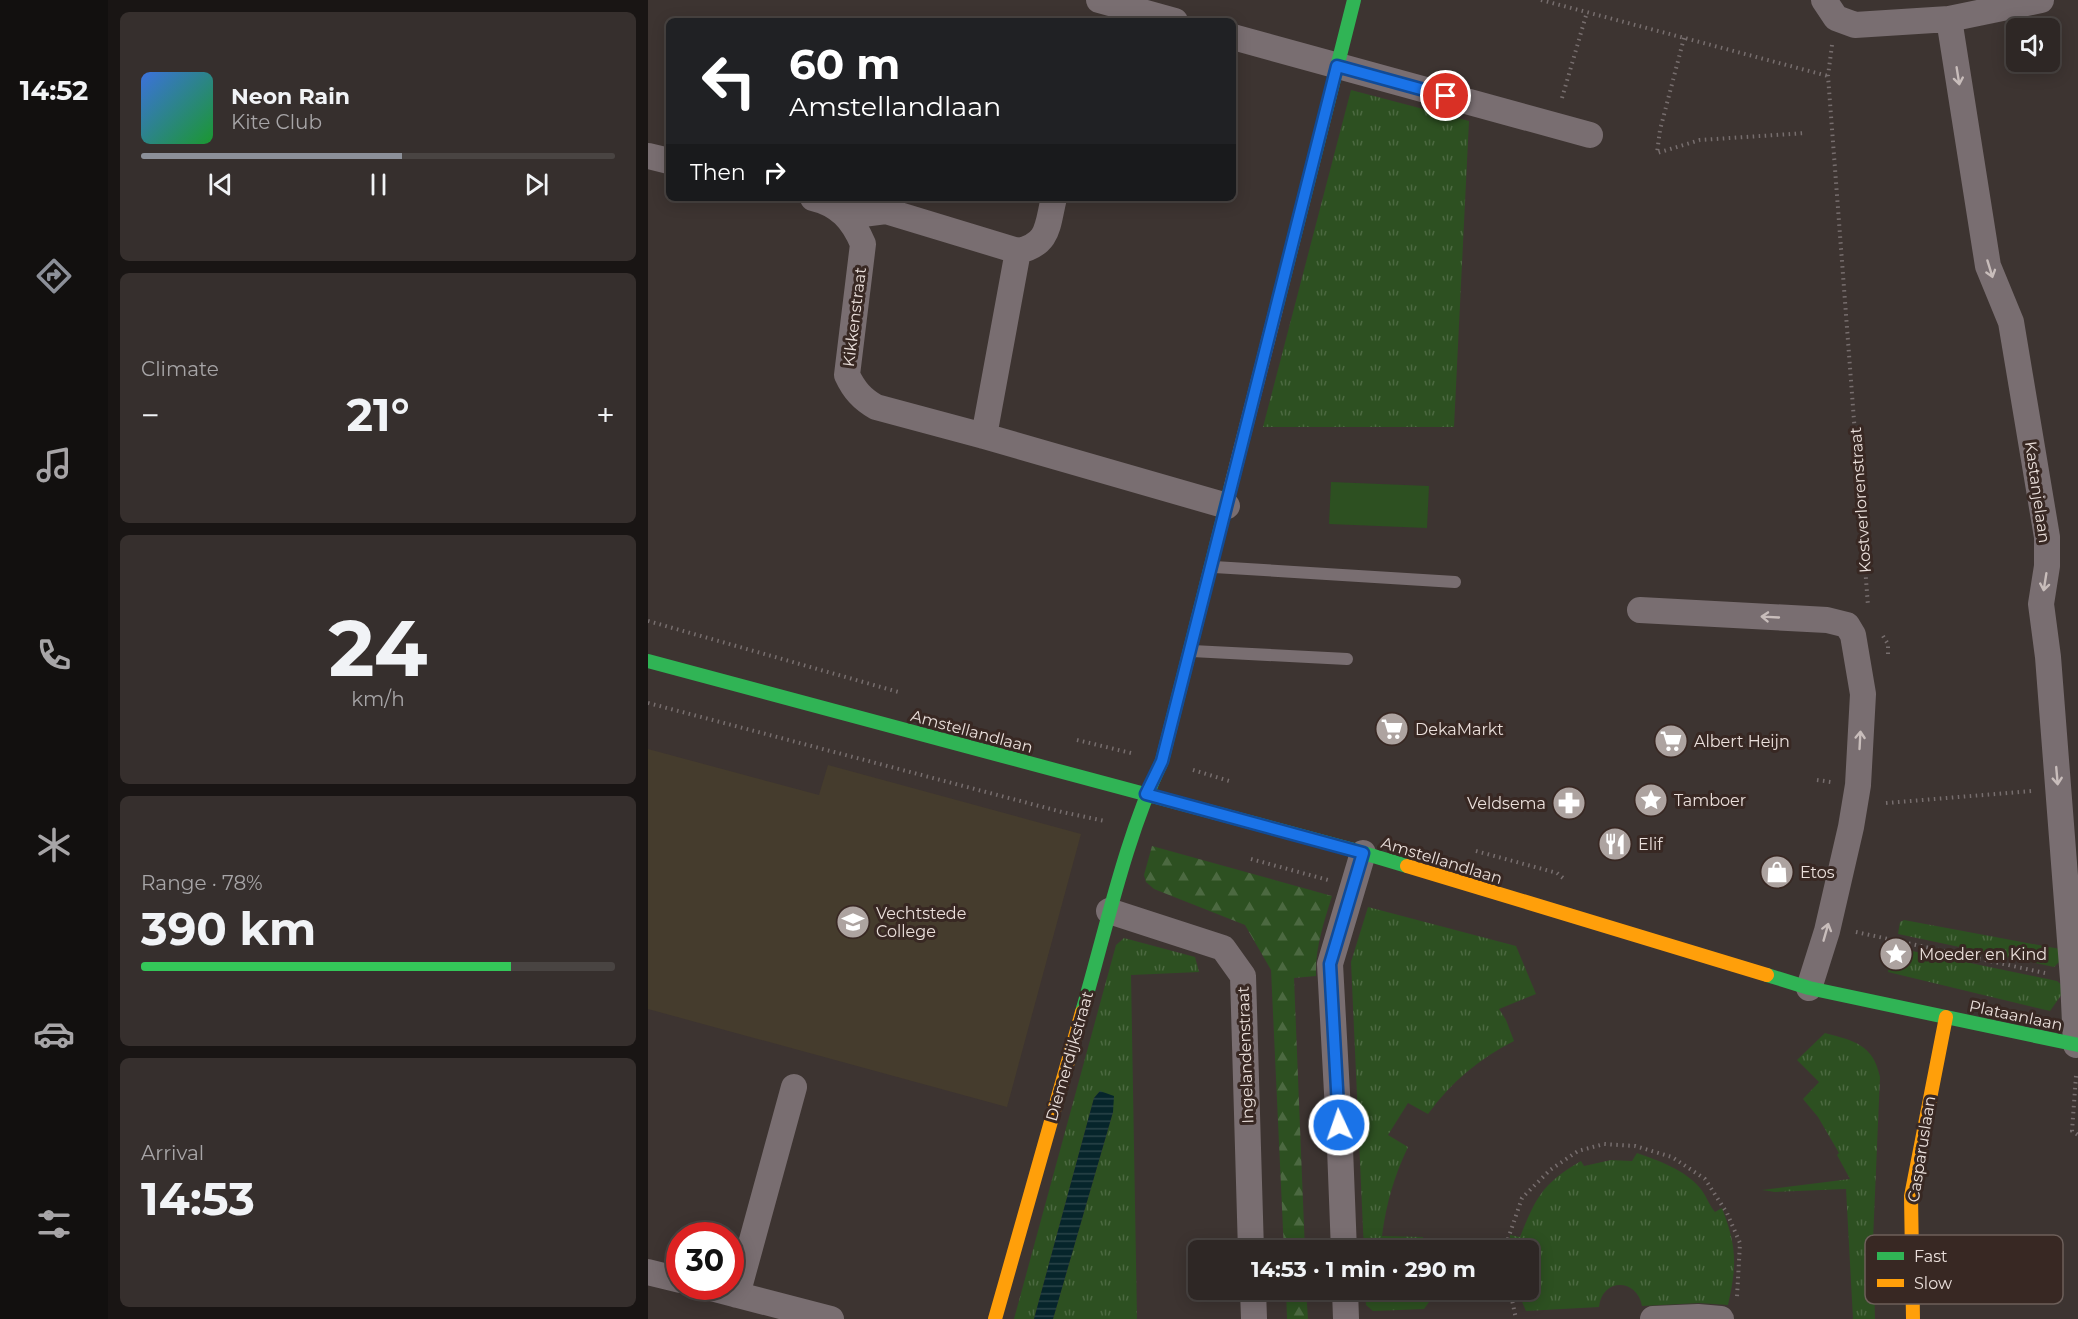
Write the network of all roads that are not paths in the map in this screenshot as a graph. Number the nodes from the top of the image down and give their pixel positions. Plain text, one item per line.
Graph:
1 (1354, 0) edge
2 (2040, 0) edge
3 (1101, 7) edge
4 (1830, 9) edge
5 (1159, 18) edge
6 (1948, 19) junction
7 (1236, 38) edge
8 (1337, 66) junction
9 (1590, 135) dead end
10 (648, 156) edge
11 (666, 160) edge
12 (821, 201) edge
13 (1053, 201) edge
14 (847, 216) junction
15 (1018, 251) junction
16 (984, 436) junction
17 (1227, 506) junction
18 (1211, 567) junction
19 (1455, 582) dead end
20 (1641, 610) dead end
21 (1190, 651) junction
22 (1347, 659) dead end
23 (648, 661) edge
24 (1146, 794) junction
25 (1363, 853) junction
26 (1109, 911) junction
27 (1809, 988) junction
28 (1946, 1017) junction
29 (2077, 1045) edge
30 (794, 1087) dead end
31 (1912, 1235) edge
32 (1251, 1240) edge
33 (1344, 1240) edge
34 (744, 1269) edge
35 (648, 1272) edge
36 (666, 1276) edge
37 (744, 1297) edge
38 (1253, 1300) edge
39 (1345, 1300) edge
40 (1913, 1304) edge
41 (1728, 1313) edge
42 (831, 1319) edge
43 (995, 1319) edge
44 (1254, 1319) edge
45 (1346, 1319) edge
46 (1653, 1319) edge
47 (1913, 1319) edge

1 - 8 main road, Diemerdijkstraat
2 - 6 street
3 - 5 street
4 - 6 street
6 -> 29 street, Kastanjelaan
7 - 8 street
8 - 9 street
8 - 17 main road, Diemerdijkstraat
10 - 11 street
12 - 14 street, Kikkenstraat
13 - 15 street
14 - 15 street
14 - 16 street, Kikkenstraat
15 - 16 street
16 - 17 street, Kikkenstraat
17 - 18 main road, Diemerdijkstraat
18 - 19 lane
18 - 21 main road, Diemerdijkstraat
27 -> 20 street
21 - 22 lane
21 - 24 main road, Diemerdijkstraat
23 - 24 main road, Amstellandlaan
24 - 25 main road, Amstellandlaan
24 - 26 main road, Diemerdijkstraat
25 - 27 main road, Amstellandlaan
25 - 33 street
26 - 32 street, Ingelandenstraat
26 - 43 main road, Diemerdijkstraat
27 - 28 main road, Amstellandlaan
28 - 29 main road, Plataanlaan
28 - 31 main road, Casparuslaan
30 - 34 street
35 - 36 street
37 - 42 street
38 - 44 street
39 - 45 street
40 - 47 main road, Casparuslaan
41 - 46 street

